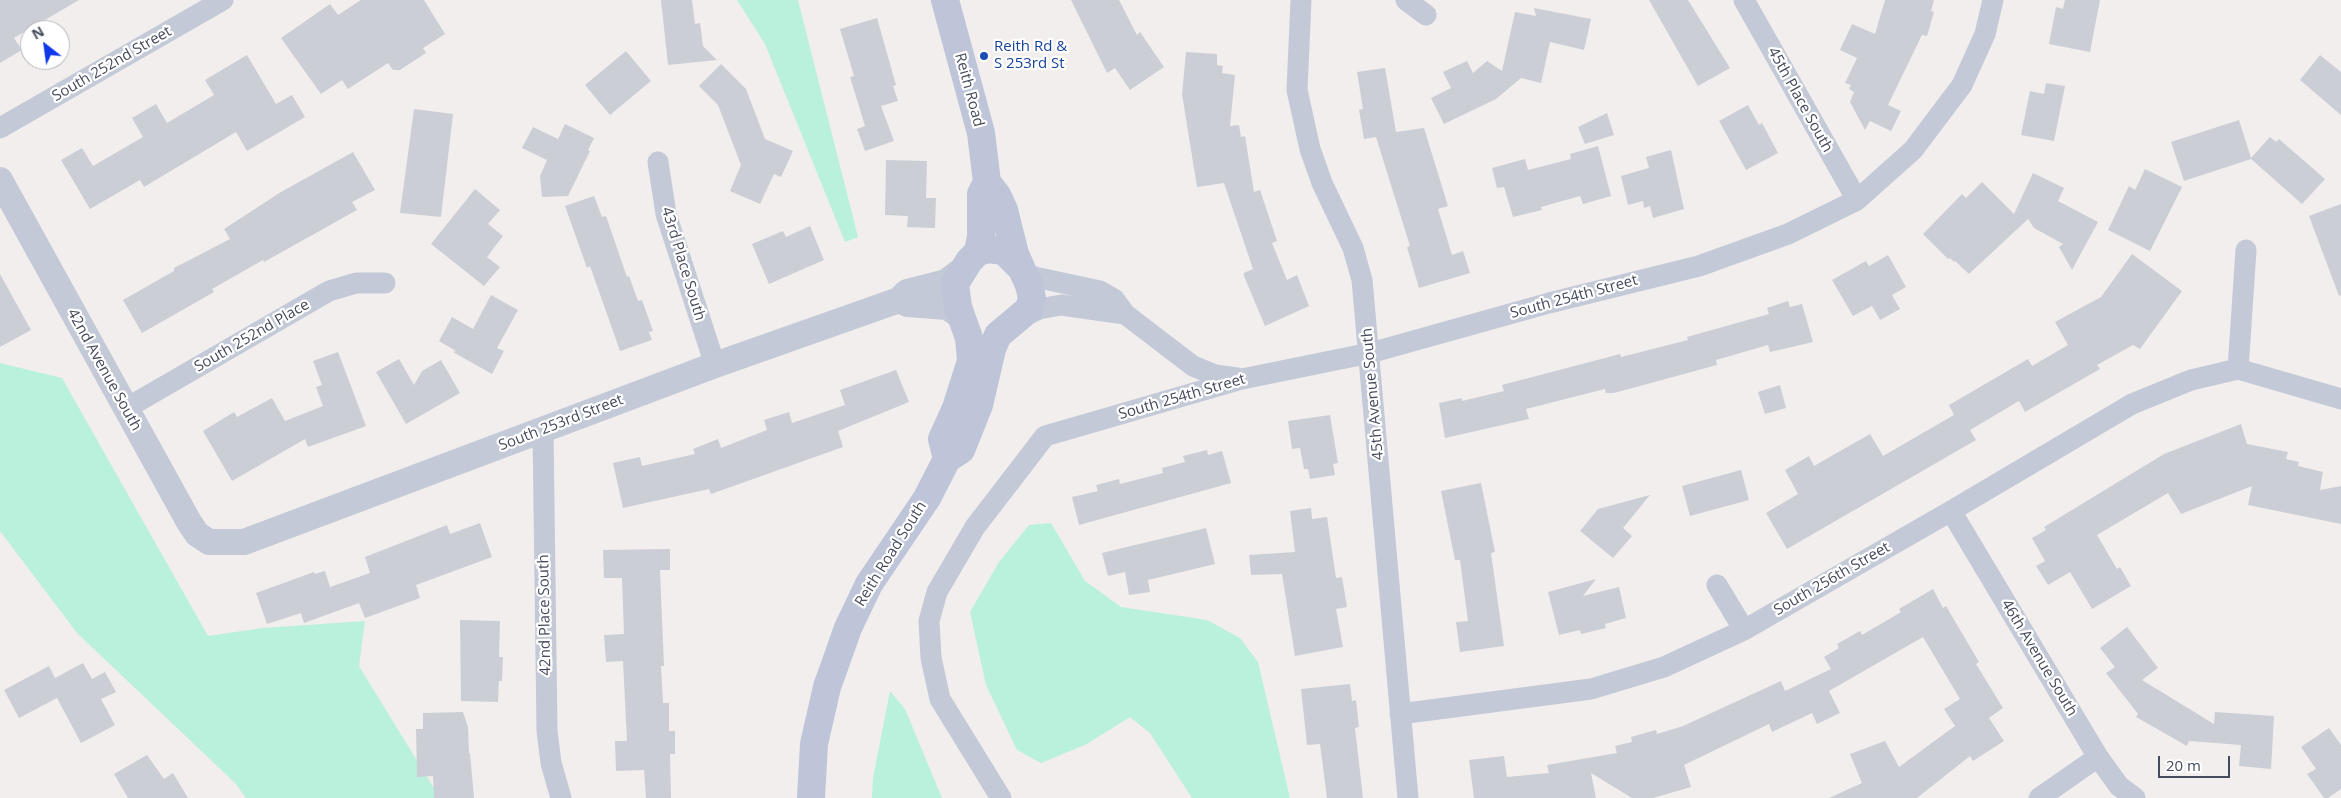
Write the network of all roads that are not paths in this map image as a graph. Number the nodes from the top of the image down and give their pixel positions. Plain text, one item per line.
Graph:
1 (223, 0) edge
2 (945, 0) edge
3 (1301, 0) edge
4 (1406, 0) edge
5 (1744, 0) edge
6 (1993, 0) edge
7 (1426, 15) dead end
8 (0, 128) edge
9 (658, 162) dead end
10 (0, 180) edge
11 (987, 182) junction
12 (1856, 200) junction
13 (2246, 250) dead end
14 (970, 261) junction
15 (1021, 268) junction
16 (385, 283) dead end
17 (899, 300) junction
18 (1125, 314) junction
19 (962, 317) junction
20 (1012, 323) junction
21 (1370, 353) junction
22 (715, 365) junction
23 (2238, 369) junction
24 (1242, 379) junction
25 (2341, 399) edge
26 (125, 409) junction
27 (542, 430) junction
28 (947, 459) junction
29 (1951, 511) junction
30 (224, 543) joint
31 (1717, 585) dead end
32 (1744, 630) junction
33 (1400, 714) junction
34 (2098, 756) junction
35 (561, 798) edge
36 (811, 798) edge
37 (1001, 798) edge
38 (1408, 798) edge
39 (2039, 798) edge
40 (2135, 798) edge

1 - 8 street, South 252nd Street
2 - 11 main road, Reith Road
3 - 21 street, 45th Avenue South
4 - 7 street
5 - 12 street, 45th Place South
6 - 12 street, South 254th Street
9 - 22 street, 43rd Place South
10 - 26 street, 42nd Avenue South
11 - 14 main road, Reith Road
11 - 15 main road, Reith Road
12 - 21 street, South 254th Street
13 - 23 street
14 - 15 main road
14 - 17 street, South 253rd Street
14 - 19 main road
15 - 18 street
15 - 20 main road, Reith Road South
16 - 26 street, South 252nd Place
17 - 19 street
17 - 22 street, South 253rd Street
18 - 20 street
18 - 24 street
19 - 20 main road
19 - 28 main road
20 - 28 main road, Reith Road South
21 - 24 street, South 254th Street
21 - 33 street, 45th Avenue South
22 - 27 street, South 253rd Street
23 - 25 street
23 - 29 street, South 256th Street
24 - 37 street, South 254th Street
26 - 30 street, 42nd Avenue South
27 - 30 street, South 253rd Street
27 - 35 street, 42nd Place South
28 - 36 main road, Reith Road South
29 - 32 street, South 256th Street
29 - 34 street, 46th Avenue South
31 - 32 street
32 - 33 street, South 256th Street
33 - 38 street, 45th Avenue South
34 - 39 street
34 - 40 street, 46th Avenue South

